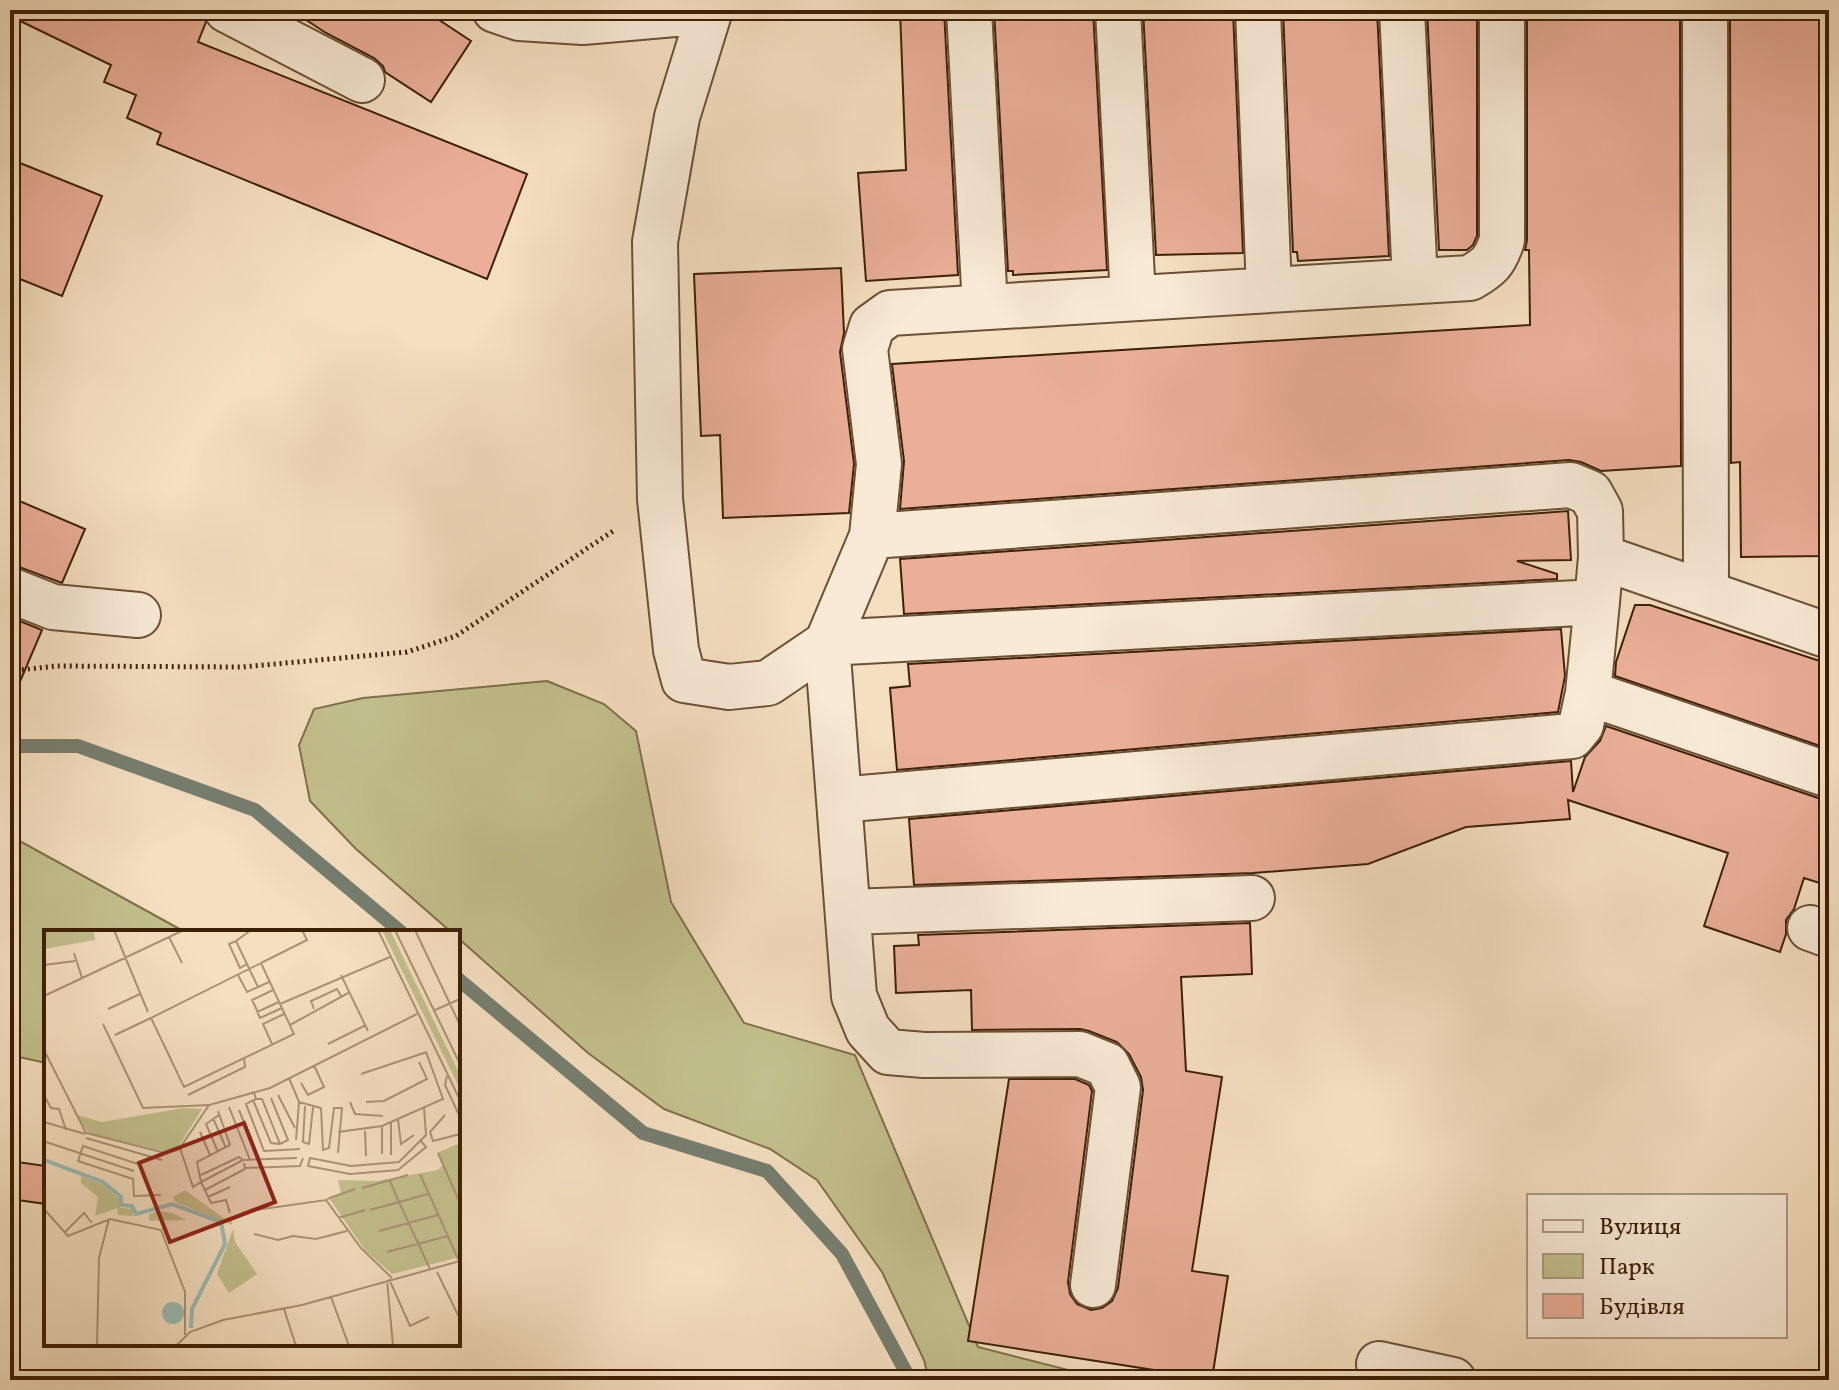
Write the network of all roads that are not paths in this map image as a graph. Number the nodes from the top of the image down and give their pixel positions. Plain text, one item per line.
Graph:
1 (227, 10) edge
2 (495, 10) edge
3 (710, 10) edge
4 (969, 10) edge
5 (1118, 10) edge
6 (1258, 10) edge
7 (1402, 10) edge
8 (1502, 10) edge
9 (1705, 10) edge
10 (362, 80) dead end
11 (1415, 281) junction
12 (1269, 290) junction
13 (1133, 298) junction
14 (985, 307) junction
15 (872, 536) junction
16 (1601, 557) junction
17 (10, 590) edge
18 (1706, 593) junction
19 (1597, 602) junction
20 (138, 615) dead end
21 (1829, 636) edge
22 (827, 643) junction
23 (1588, 693) junction
24 (1829, 775) edge
25 (839, 800) junction
26 (1252, 898) dead end
27 (848, 912) junction
28 (1093, 1285) dead end
29 (1379, 1364) dead end
30 (1453, 1380) edge

1 - 10 street
2 - 3 street
3 - 22 street
4 - 14 street
5 - 13 street
6 - 12 street
7 - 11 street
8 - 11 street
9 - 18 street
11 - 12 street
12 - 13 street
13 - 14 street
14 - 15 street
15 - 16 street
15 - 22 street
16 - 18 street
16 - 19 street
17 - 20 street
18 - 21 street
19 - 22 street
19 - 23 street
22 - 25 street
23 - 24 street
23 - 25 street
25 - 27 street
26 - 27 street
27 - 28 street
29 - 30 street

